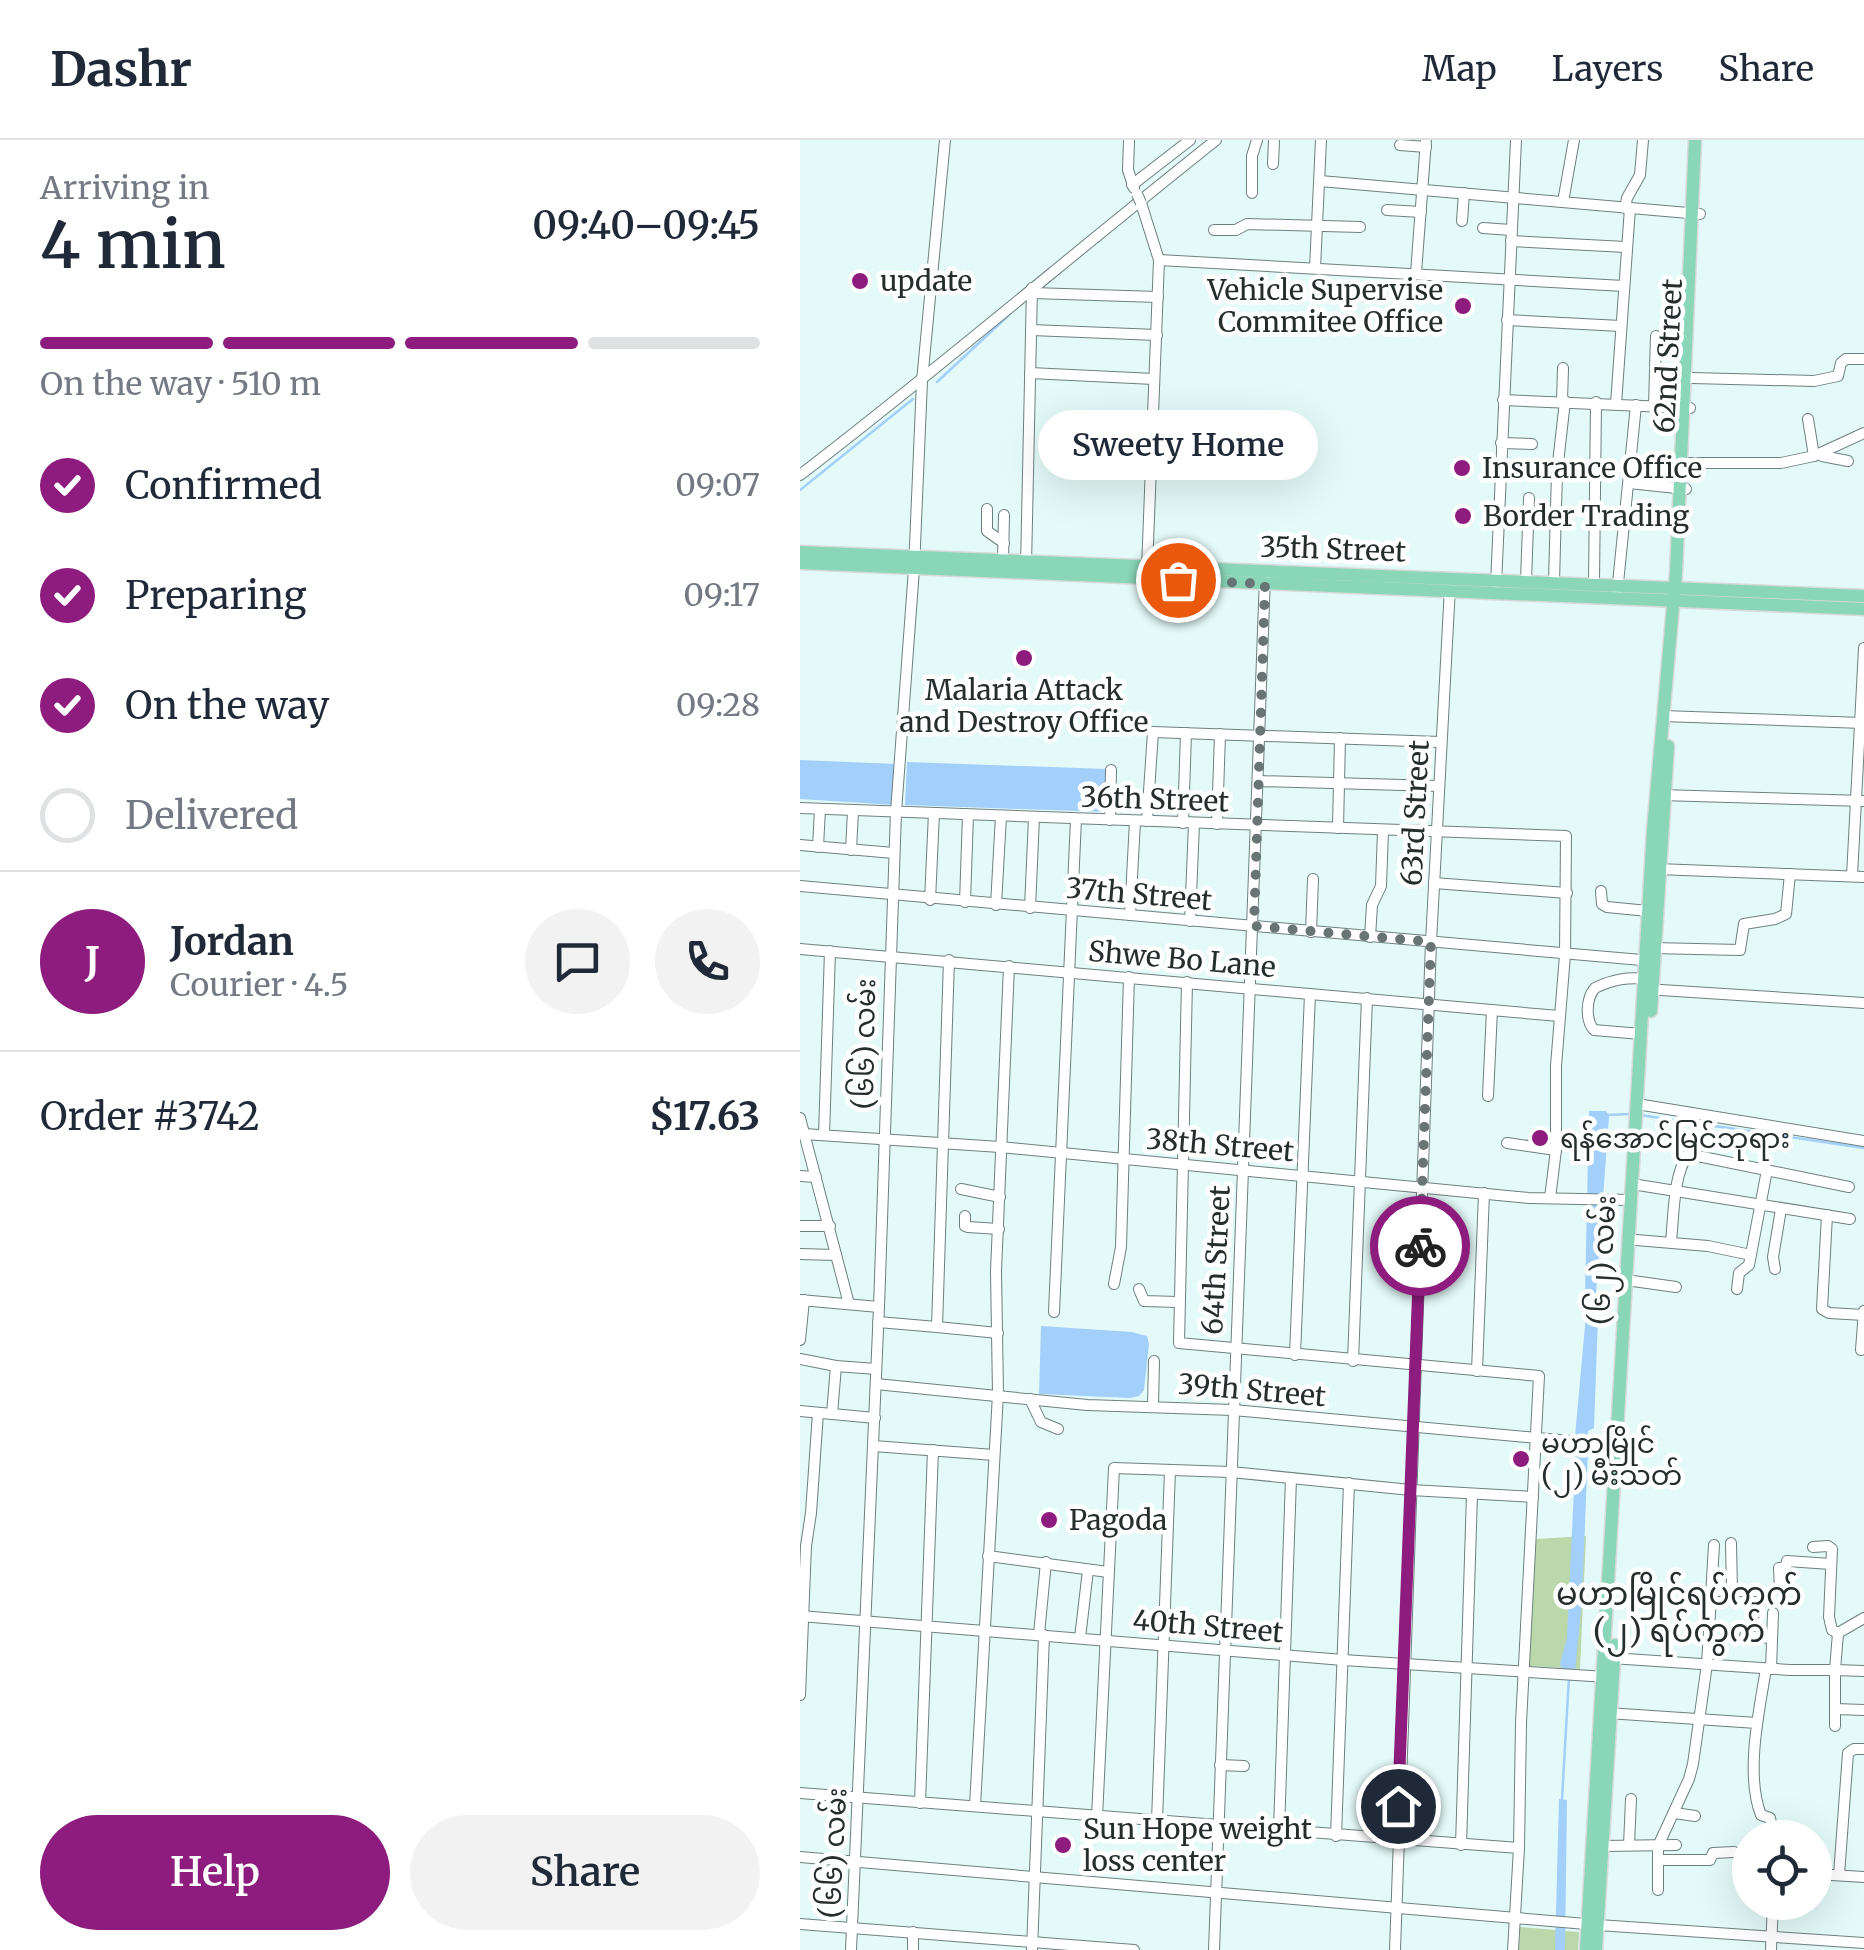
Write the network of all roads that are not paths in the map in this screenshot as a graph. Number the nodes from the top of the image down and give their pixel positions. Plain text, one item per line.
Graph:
1 (944, 140) edge
2 (1129, 140) edge
3 (1190, 140) edge
4 (1216, 140) edge
5 (1256, 140) edge
6 (1274, 140) edge
7 (1321, 140) edge
8 (1516, 140) edge
9 (1574, 140) edge
10 (1642, 140) edge
11 (1695, 140) edge
12 (1704, 140) edge
13 (1426, 143) edge
14 (1400, 145) dead end
15 (1273, 164) dead end
16 (1320, 180) junction
17 (1422, 190) junction
18 (1252, 192) dead end
19 (1137, 194) junction
20 (1464, 194) junction
21 (1513, 198) junction
22 (1563, 202) junction
23 (1628, 208) junction
24 (1387, 210) dead end
25 (1420, 212) junction
26 (1696, 213) junction
27 (1462, 222) dead end
28 (1318, 226) junction
29 (1360, 227) dead end
30 (1483, 228) dead end
31 (1214, 230) dead end
32 (1511, 236) junction
33 (1626, 247) junction
34 (1159, 260) junction
35 (1315, 268) junction
36 (1416, 273) junction
37 (1509, 280) junction
38 (1624, 286) junction
39 (1032, 290) junction
40 (1158, 297) junction
41 (1507, 320) junction
42 (1621, 326) junction
43 (1031, 330) junction
44 (1157, 335) junction
45 (1656, 336) dead end
46 (1864, 359) edge
47 (1563, 368) dead end
48 (1030, 374) junction
49 (1692, 378) junction
50 (1154, 379) junction
51 (922, 382) junction
52 (1503, 400) junction
53 (1564, 401) junction
54 (1596, 402) junction
55 (1616, 404) junction
56 (1636, 405) junction
57 (1654, 406) junction
58 (1687, 407) junction
59 (1808, 419) dead end
60 (1864, 433) edge
61 (1501, 442) junction
62 (1532, 444) dead end
63 (1818, 456) junction
64 (1848, 461) dead end
65 (1684, 463) junction
66 (800, 475) edge
67 (1629, 483) junction
68 (1683, 489) junction
69 (1530, 498) dead end
70 (987, 509) dead end
71 (1004, 515) dead end
72 (1004, 543) junction
73 (802, 558) edge
74 (1004, 561) junction
75 (914, 563) junction
76 (1026, 568) junction
77 (1146, 573) junction
78 (1265, 578) junction
79 (1497, 580) junction
80 (1526, 581) junction
81 (1554, 582) junction
82 (1594, 583) junction
83 (1450, 585) junction
84 (1677, 588) junction
85 (1617, 593) junction
86 (1496, 596) junction
87 (1864, 596) edge
88 (1864, 609) edge
89 (1864, 648) edge
90 (1666, 716) junction
91 (1861, 722) edge
92 (1186, 733) junction
93 (1220, 734) junction
94 (1260, 734) junction
95 (1340, 738) junction
96 (1440, 742) junction
97 (1110, 770) dead end
98 (1258, 782) junction
99 (1339, 782) junction
100 (1438, 786) junction
101 (1661, 795) junction
102 (1859, 801) edge
103 (800, 808) edge
104 (820, 809) junction
105 (853, 811) junction
106 (896, 812) junction
107 (934, 813) junction
108 (968, 815) junction
109 (1001, 816) junction
110 (1034, 817) junction
111 (1076, 819) junction
112 (1110, 820) junction
113 (1141, 821) junction
114 (1189, 823) junction
115 (1217, 824) junction
116 (1256, 826) junction
117 (1338, 828) junction
118 (1383, 831) junction
119 (1436, 832) junction
120 (800, 845) edge
121 (818, 847) junction
122 (851, 850) junction
123 (894, 853) junction
124 (1656, 869) junction
125 (1790, 874) junction
126 (1858, 876) edge
127 (1313, 879) dead end
128 (1434, 883) junction
129 (800, 886) edge
130 (1600, 891) dead end
131 (1567, 892) junction
132 (892, 896) junction
133 (930, 900) junction
134 (964, 902) junction
135 (996, 905) junction
136 (1030, 908) junction
137 (1071, 911) junction
138 (1648, 911) junction
139 (1130, 915) junction
140 (1190, 921) junction
141 (1254, 926) junction
142 (1311, 932) junction
143 (1370, 937) junction
144 (1431, 942) junction
145 (800, 949) edge
146 (830, 951) junction
147 (889, 955) junction
148 (1565, 955) junction
149 (1650, 955) junction
150 (949, 960) junction
151 (1009, 966) junction
152 (1070, 971) junction
153 (1128, 977) junction
154 (1187, 982) junction
155 (1648, 984) junction
156 (1249, 988) junction
157 (1310, 994) junction
158 (1368, 998) junction
159 (1864, 1003) edge
160 (1429, 1004) junction
161 (1492, 1010) junction
162 (1560, 1016) junction
163 (1641, 1034) junction
164 (1488, 1096) dead end
165 (1640, 1112) junction
166 (800, 1118) edge
167 (804, 1134) junction
168 (824, 1135) junction
169 (884, 1139) junction
170 (1864, 1141) edge
171 (942, 1142) junction
172 (1507, 1142) dead end
173 (1000, 1147) junction
174 (1556, 1150) junction
175 (1062, 1153) junction
176 (1124, 1158) junction
177 (1181, 1165) junction
178 (1242, 1170) junction
179 (1766, 1170) junction
180 (800, 1176) edge
181 (1302, 1176) junction
182 (816, 1177) junction
183 (1362, 1180) junction
184 (1635, 1184) junction
185 (1422, 1186) junction
186 (1849, 1187) dead end
187 (960, 1189) dead end
188 (1677, 1191) junction
189 (1484, 1192) junction
190 (1000, 1197) junction
191 (1550, 1198) junction
192 (1630, 1200) junction
193 (1760, 1205) junction
194 (1781, 1209) junction
195 (1827, 1215) junction
196 (964, 1216) dead end
197 (1850, 1219) dead end
198 (800, 1226) edge
199 (830, 1226) junction
200 (999, 1229) junction
201 (1636, 1240) junction
202 (1671, 1241) junction
203 (800, 1254) edge
204 (836, 1254) junction
205 (1751, 1255) junction
206 (1775, 1268) dead end
207 (1633, 1281) junction
208 (1114, 1284) dead end
209 (1676, 1287) dead end
210 (1139, 1289) dead end
211 (1736, 1289) dead end
212 (802, 1300) edge
213 (1178, 1302) junction
214 (849, 1304) junction
215 (879, 1307) junction
216 (1054, 1312) dead end
217 (1864, 1313) edge
218 (878, 1322) junction
219 (937, 1327) junction
220 (998, 1333) junction
221 (800, 1340) edge
222 (1234, 1349) junction
223 (1861, 1350) dead end
224 (1295, 1355) junction
225 (800, 1358) edge
226 (1154, 1361) dead end
227 (1353, 1361) junction
228 (836, 1366) junction
229 (1415, 1367) junction
230 (876, 1369) junction
231 (1477, 1370) junction
232 (876, 1384) junction
233 (998, 1394) junction
234 (1030, 1399) junction
235 (1153, 1405) junction
236 (1233, 1410) junction
237 (800, 1411) edge
238 (818, 1412) junction
239 (832, 1414) junction
240 (875, 1418) junction
241 (1414, 1426) junction
242 (1058, 1429) dead end
243 (1536, 1438) junction
244 (874, 1446) junction
245 (1620, 1446) junction
246 (933, 1450) junction
247 (994, 1455) junction
248 (1170, 1470) junction
249 (1231, 1472) junction
250 (1292, 1478) junction
251 (1349, 1483) junction
252 (1411, 1490) junction
253 (1472, 1494) junction
254 (1533, 1497) junction
255 (1731, 1543) dead end
256 (1714, 1545) dead end
257 (1814, 1547) dead end
258 (988, 1556) junction
259 (1046, 1562) junction
260 (1831, 1564) junction
261 (1088, 1570) junction
262 (1108, 1572) junction
263 (1780, 1589) dead end
264 (1732, 1591) junction
265 (1756, 1591) dead end
266 (1710, 1592) junction
267 (1773, 1613) dead end
268 (802, 1616) edge
269 (1864, 1618) edge
270 (866, 1620) junction
271 (926, 1625) junction
272 (984, 1630) junction
273 (1838, 1633) junction
274 (1041, 1634) junction
275 (1745, 1636) dead end
276 (1080, 1638) junction
277 (1772, 1638) junction
278 (1105, 1640) junction
279 (1162, 1645) junction
280 (1225, 1650) junction
281 (1284, 1655) junction
282 (1610, 1658) junction
283 (1343, 1660) junction
284 (1707, 1664) junction
285 (1404, 1665) junction
286 (1464, 1668) junction
287 (1768, 1669) junction
288 (1835, 1670) junction
289 (1864, 1671) edge
290 (1524, 1672) junction
291 (1608, 1677) junction
292 (800, 1695) edge
293 (1834, 1709) junction
294 (1864, 1710) edge
295 (1606, 1713) junction
296 (1700, 1718) junction
297 (1761, 1721) junction
298 (1834, 1726) dead end
299 (1864, 1749) edge
300 (1220, 1764) junction
301 (1244, 1766) dead end
302 (800, 1793) edge
303 (857, 1797) junction
304 (1631, 1799) dead end
305 (920, 1802) junction
306 (975, 1806) junction
307 (1036, 1811) junction
308 (1675, 1813) junction
309 (1098, 1816) junction
310 (1695, 1816) dead end
311 (1770, 1820) edge
312 (1156, 1821) junction
313 (1218, 1827) junction
314 (1279, 1830) junction
315 (1336, 1836) junction
316 (1397, 1841) junction
317 (1461, 1844) junction
318 (1629, 1845) junction
319 (1676, 1845) dead end
320 (1602, 1846) junction
321 (1658, 1846) junction
322 (1519, 1848) junction
323 (1732, 1852) edge
324 (800, 1857) edge
325 (1658, 1860) junction
326 (854, 1862) junction
327 (1832, 1875) edge
328 (1839, 1875) junction
329 (1035, 1876) junction
330 (1864, 1877) edge
331 (1216, 1890) junction
332 (1658, 1890) dead end
333 (1396, 1909) junction
334 (1515, 1918) junction
335 (1772, 1920) edge
336 (800, 1924) edge
337 (1592, 1925) junction
338 (852, 1926) junction
339 (913, 1932) junction
340 (972, 1936) junction
341 (1772, 1937) junction
342 (1864, 1944) edge
343 (1032, 1945) edge
344 (1097, 1948) edge
345 (851, 1950) edge
346 (913, 1950) edge
347 (972, 1950) edge
348 (1134, 1950) edge
349 (1214, 1950) edge
350 (1395, 1950) edge
351 (1513, 1950) edge
352 (1586, 1950) edge
353 (1596, 1950) edge
354 (1771, 1950) edge

1 - 51 street, (၆၆) လမ်း
2 - 19 street
3 - 19 street
4 - 39 street
5 - 18 street
6 - 15 street
7 - 16 street
8 - 21 street
9 - 22 street
10 - 23 street
11 - 26 main road, 62nd Street
12 - 26 main road, 62nd Street
13 - 14 street
13 - 17 street
16 - 17 street
16 - 28 street
17 - 20 street
17 - 25 street
19 - 34 street
20 - 21 street
20 - 27 street
21 - 22 street
21 - 32 street
22 - 23 street
23 - 26 street
23 - 33 street
24 - 25 street
25 - 36 street
26 - 49 main road, 62nd Street
26 - 58 main road, 62nd Street
28 - 29 street
28 - 31 street
28 - 35 street
30 - 32 street
32 - 33 street
32 - 37 street
33 - 38 street
34 - 35 street
34 - 40 street
35 - 36 street
36 - 37 street
37 - 38 street
37 - 41 street
38 - 42 street
39 - 40 street
39 - 43 street
39 - 51 street
40 - 44 street
41 - 42 street
41 - 52 street
42 - 55 street
43 - 44 street
43 - 48 street
44 - 50 street
45 - 57 street
46 - 49 street
47 - 53 street
48 - 50 street
48 - 76 street
49 - 58 main road, 62nd Street
50 - 77 street
51 - 66 street
51 - 75 street, (၆၆) လမ်း
52 - 53 street
52 - 61 street
53 - 54 street
53 - 81 street
54 - 55 street
54 - 82 street
55 - 56 street
56 - 57 street
56 - 67 street
57 - 58 street
58 - 65 main road, 62nd Street
59 - 63 street
60 - 63 street
61 - 62 street
61 - 79 street
63 - 64 street
63 - 65 street
65 - 68 main road, 62nd Street
67 - 68 street
67 - 85 street
68 - 84 main road, 62nd Street
69 - 80 street
70 - 72 street
71 - 72 street
72 - 74 street
73 - 75 main road, 35th Street
74 - 75 main road, 35th Street
74 - 76 main road, 35th Street
75 - 76 main road, 35th Street
75 - 106 street, (၆၆) လမ်း
76 - 77 main road, 35th Street
77 - 78 main road, 35th Street
78 - 83 main road, 35th Street
78 - 94 street, 64th Street
79 - 80 main road, 35th Street
79 - 83 main road, 35th Street
79 - 86 street
80 - 81 main road, 35th Street
81 - 82 main road, 35th Street
82 - 85 main road, 35th Street
83 - 86 main road, 35th Street
83 - 96 street, 63rd Street
84 - 85 main road, 35th Street
84 - 87 main road, 35th Street
84 - 88 main road, 35th Street
84 - 90 main road, (၆၂) လမ်း
85 - 86 main road, 35th Street
89 - 91 street
90 - 91 street
90 - 101 main road, (၆၂) လမ်း
91 - 102 street
92 - 93 street
92 - 113 street
92 - 114 street
93 - 94 street
93 - 115 street
94 - 95 street
94 - 98 street, 64th Street
95 - 96 street
95 - 99 street
96 - 100 street, 63rd Street
97 - 112 street
98 - 99 street
98 - 116 street, 64th Street
99 - 100 street
99 - 117 street
100 - 119 street, 63rd Street
101 - 102 street
101 - 124 main road, (၆၂) လမ်း
102 - 126 street
103 - 104 street, 36th Street
104 - 105 street, 36th Street
104 - 121 street
105 - 106 street, 36th Street
105 - 122 street
106 - 107 street, 36th Street
106 - 123 street, (၆၆) လမ်း
107 - 108 street, 36th Street
107 - 133 street
108 - 109 street, 36th Street
108 - 134 street
109 - 110 street, 36th Street
109 - 135 street
110 - 111 street, 36th Street
110 - 136 street
111 - 112 street, 36th Street
111 - 137 street
112 - 113 street, 36th Street
113 - 114 street, 36th Street
113 - 139 street
114 - 115 street, 36th Street
114 - 140 street
115 - 116 street, 36th Street
116 - 117 street, 36th Street
116 - 141 street, 64th Street
117 - 118 street, 36th Street
118 - 119 street, 36th Street
118 - 143 street
119 - 128 street, 63rd Street
119 - 131 street, 36th Street
120 - 121 street
121 - 122 street
122 - 123 street
123 - 132 street, (၆၆) လမ်း
124 - 125 street
124 - 138 main road, (၆၂) လမ်း
124 - 149 main road, (၆၂) လမ်း
125 - 126 street
125 - 149 street, 37th Street
127 - 142 street
128 - 131 street
128 - 144 street, 63rd Street
129 - 132 street, 37th Street
130 - 138 street
131 - 148 street
132 - 133 street, 37th Street
132 - 147 street, (၆၆) လမ်း
133 - 134 street, 37th Street
134 - 135 street, 37th Street
135 - 136 street, 37th Street
136 - 137 street, 37th Street
137 - 139 street, 37th Street
137 - 152 street
138 - 149 main road, (၆၂) လမ်း
139 - 140 street, 37th Street
140 - 141 street, 37th Street
141 - 142 street, 37th Street
141 - 156 street, 64th Street
142 - 143 street, 37th Street
143 - 144 street, 37th Street
144 - 148 street, 37th Street
144 - 160 street, 63rd Street
145 - 146 street, Shwe Bo Lane
146 - 147 street, Shwe Bo Lane
146 - 168 street
147 - 150 street, Shwe Bo Lane
147 - 169 street, (၆၆) လမ်း
148 - 149 street, 37th Street
148 - 162 street
149 - 155 main road, (၆၂) လမ်း
150 - 151 street, Shwe Bo Lane
150 - 171 street
151 - 152 street, Shwe Bo Lane
151 - 173 street
152 - 153 street, Shwe Bo Lane
152 - 175 street
153 - 154 street, Shwe Bo Lane
153 - 176 street
154 - 156 street, Shwe Bo Lane
154 - 177 street
155 - 159 street
155 - 163 main road, (၆၂) လမ်း
155 - 163 street
155 - 165 main road, (၆၂) လမ်း
156 - 157 street, Shwe Bo Lane
156 - 178 street, 64th Street
157 - 158 street, Shwe Bo Lane
157 - 181 street
158 - 160 street, Shwe Bo Lane
158 - 183 street
160 - 161 street, Shwe Bo Lane
160 - 185 street, 63rd Street
161 - 162 street, Shwe Bo Lane
161 - 164 street
162 - 174 street
163 - 165 main road, (၆၂) လမ်း
165 - 170 street
165 - 184 main road, (၆၂) လမ်း
166 - 167 street
167 - 168 street, 38th Street
167 - 182 street
168 - 169 street, 38th Street
169 - 171 street, 38th Street
169 - 215 street, (၆၆) လမ်း
171 - 173 street, 38th Street
171 - 219 street
172 - 174 street
173 - 175 street, 38th Street
173 - 190 street
174 - 191 street
175 - 176 street, 38th Street
175 - 216 street
176 - 177 street, 38th Street
176 - 208 street
177 - 178 street, 38th Street
177 - 213 street
178 - 181 street, 38th Street
178 - 222 street, 64th Street
179 - 186 street
179 - 188 street
179 - 193 street
180 - 182 street
181 - 183 street, 38th Street
181 - 224 street
182 - 199 street
183 - 185 street, 38th Street
183 - 227 street
184 - 188 street
184 - 192 main road, (၆၂) လမ်း
184 - 201 main road, (၆၂) လမ်း
185 - 189 street, 38th Street
185 - 229 street, 63rd Street
187 - 190 street
188 - 193 street
188 - 202 street
189 - 191 street, 38th Street
189 - 231 street
190 - 200 street
191 - 192 street, 38th Street
192 - 245 main road, (၆၂) လမ်း
193 - 194 street
193 - 205 street
194 - 195 street
194 - 206 street
195 - 197 street
195 - 217 street
196 - 200 street
198 - 199 street
199 - 204 street
200 - 220 street
201 - 202 street
201 - 207 main road, (၆၂) လမ်း
202 - 205 street
203 - 204 street
204 - 214 street
205 - 211 street
207 - 209 street
207 - 245 main road, (၆၂) လမ်း
210 - 213 street
212 - 214 street
212 - 221 street
213 - 222 street
214 - 215 street
215 - 218 street, (၆၆) လမ်း
217 - 223 street
218 - 219 street
218 - 230 street, (၆၆) လမ်း
219 - 220 street
220 - 233 street
222 - 224 street
222 - 236 street, 64th Street
224 - 227 street
225 - 228 street
226 - 235 street
227 - 229 street
228 - 230 street
228 - 239 street
229 - 231 street
229 - 241 street, 63rd Street
230 - 232 street, (၆၆) လမ်း
231 - 243 street
232 - 233 street, 39th Street
232 - 240 street, (၆၆) လမ်း
233 - 234 street, 39th Street
233 - 247 street
234 - 235 street, 39th Street
234 - 242 street
235 - 236 street, 39th Street
236 - 241 street, 39th Street
236 - 249 street, 64th Street
237 - 238 street
238 - 239 street
238 - 268 street
239 - 240 street
240 - 244 street, (၆၆) လမ်း
241 - 243 street, 39th Street
241 - 252 street, 63rd Street
243 - 245 street, 39th Street
243 - 254 street
244 - 246 street
244 - 270 street, (၆၆) လမ်း
245 - 282 main road, (၆၂) လမ်း
246 - 247 street
246 - 271 street
247 - 258 street
248 - 249 street
248 - 262 street
248 - 279 street
249 - 250 street
249 - 280 street, 64th Street
250 - 251 street
250 - 281 street
251 - 252 street
251 - 283 street
252 - 253 street
252 - 285 street, 63rd Street
253 - 254 street
253 - 286 street
254 - 290 street
255 - 264 street
256 - 266 street
257 - 260 street
258 - 259 street
258 - 272 street
259 - 261 street
259 - 274 street
260 - 263 street
260 - 273 street
261 - 262 street
261 - 276 street
262 - 278 street
264 - 265 street
264 - 266 street
266 - 284 street
267 - 277 street
268 - 270 street, 40th Street
268 - 292 street
269 - 273 street
270 - 271 street, 40th Street
270 - 303 street, (၆၆) လမ်း
271 - 272 street, 40th Street
271 - 305 street
272 - 274 street, 40th Street
272 - 306 street
273 - 288 street
274 - 276 street, 40th Street
274 - 307 street
275 - 277 street
276 - 278 street, 40th Street
277 - 287 street
278 - 279 street, 40th Street
278 - 309 street
279 - 280 street, 40th Street
279 - 312 street
280 - 281 street, 40th Street
280 - 300 street, 64th Street
281 - 283 street, 40th Street
281 - 314 street
282 - 284 street
282 - 291 main road, (၆၂) လမ်း
283 - 285 street, 40th Street
283 - 315 street
284 - 287 street
284 - 296 street
285 - 286 street, 40th Street
285 - 316 street, 63rd Street
286 - 290 street, 40th Street
286 - 317 street
287 - 288 street
287 - 297 street
288 - 289 street
288 - 293 street
290 - 291 street, 40th Street
290 - 322 street
291 - 295 main road, (၆၂) လမ်း
293 - 294 street
293 - 298 street
295 - 296 street
295 - 320 main road, (၆၂) လမ်း
295 - 337 main road, (၆၂) လမ်း
296 - 297 street
296 - 308 street
297 - 311 street
299 - 328 street
300 - 301 street
300 - 313 street, 64th Street
302 - 303 street
303 - 305 street
303 - 326 street, (၆၆) လမ်း
304 - 318 street
305 - 306 street
306 - 307 street
307 - 309 street
307 - 329 street
308 - 310 street
308 - 321 street
309 - 312 street
312 - 313 street
313 - 314 street
313 - 331 street, 64th Street
314 - 315 street
315 - 316 street
316 - 317 street
316 - 333 street, 63rd Street
317 - 322 street
318 - 320 street
318 - 321 street
319 - 321 street
320 - 337 main road, (၆၂) လမ်း
321 - 325 street
322 - 334 street
323 - 325 street
324 - 326 street
325 - 332 street
326 - 329 street
326 - 338 street, (၆၆) လမ်း
327 - 328 street
328 - 330 street
329 - 331 street
329 - 343 street
331 - 333 street
331 - 349 street, 64th Street
333 - 334 street
333 - 350 street, 63rd Street
334 - 337 street
334 - 351 street
335 - 341 street
336 - 338 street
337 - 341 street
337 - 352 main road, (၆၂) လမ်း
337 - 353 main road, (၆၂) လမ်း
338 - 339 street
338 - 345 street, (၆၆) လမ်း
339 - 340 street
339 - 346 street
340 - 343 street
340 - 347 street
341 - 342 street
341 - 354 street
343 - 344 street
344 - 348 street

